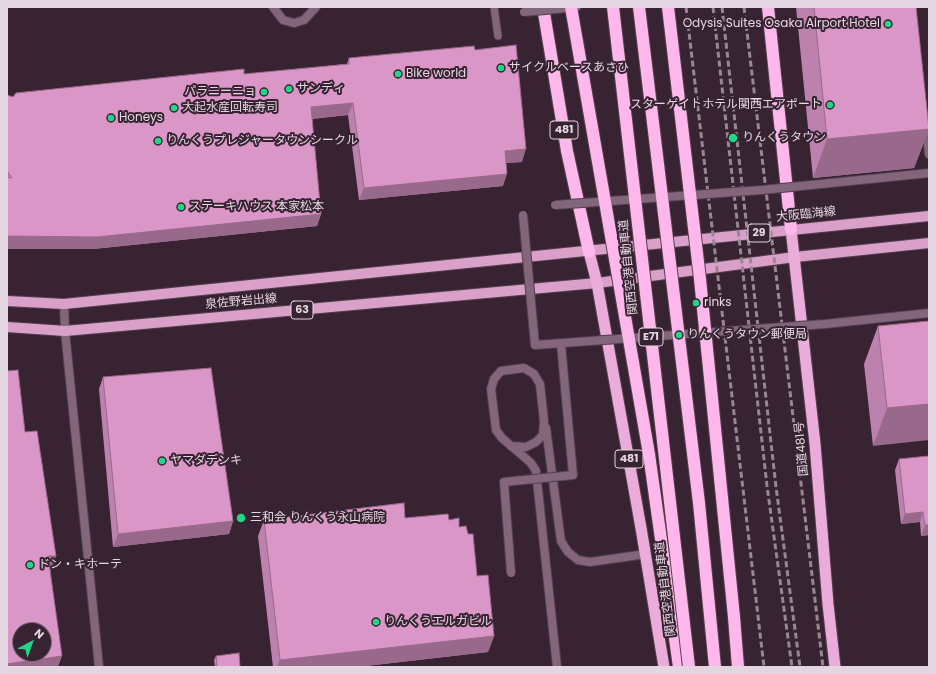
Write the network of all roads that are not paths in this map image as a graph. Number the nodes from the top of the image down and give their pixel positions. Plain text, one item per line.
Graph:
1 (273, 7) edge
2 (316, 7) edge
3 (494, 7) edge
4 (543, 7) edge
5 (571, 7) edge
6 (577, 7) edge
7 (613, 7) edge
8 (639, 7) edge
9 (668, 7) edge
10 (768, 7) edge
11 (524, 12) dead end
12 (498, 36) dead end
13 (925, 115) edge
14 (929, 154) edge
15 (929, 173) edge
16 (554, 205) dead end
17 (523, 215) dead end
18 (929, 216) edge
19 (791, 229) junction
20 (929, 243) edge
21 (589, 252) junction
22 (795, 257) junction
23 (597, 283) junction
24 (7, 302) edge
25 (64, 304) junction
26 (929, 313) edge
27 (7, 327) edge
28 (65, 331) junction
29 (561, 344) junction
30 (544, 421) junction
31 (511, 446) junction
32 (646, 554) junction
33 (511, 573) dead end
34 (99, 667) edge
35 (557, 667) edge
36 (664, 667) edge
37 (679, 667) edge
38 (690, 667) edge
39 (715, 667) edge
40 (738, 667) edge
41 (835, 667) edge

1 - 2 street
3 - 12 lane
4 - 21 highway, 481
5 - 37 highway, bridge
6 - 11 street, bridge
7 - 38 highway, 関西空港自動車道 / E71, bridge
8 - 39 highway, E71, bridge
9 - 40 highway, bridge
10 - 19 highway
13 - 14 street
15 - 16 street, bridge
17 - 29 street, bridge
18 - 19 main road, 大阪臨海線 / 29
19 - 21 main road, 大阪臨海線 / 29
19 - 22 highway, 国道481号
20 - 22 main road
21 - 23 highway, 481
21 - 25 main road, 泉佐野岩出線
22 - 23 main road
22 - 41 highway, 国道481号
23 - 28 main road, 泉佐野岩出線 / 63
23 - 32 highway, 481
24 - 25 main road, 泉佐野岩出線
25 - 28 street
26 - 29 street, bridge
27 - 28 main road, 泉佐野岩出線 / 63
28 - 34 street
29 - 33 street, bridge
30 - 31 street
30 - 31 street
30 - 32 street
31 - 35 street
32 - 36 highway, 481

